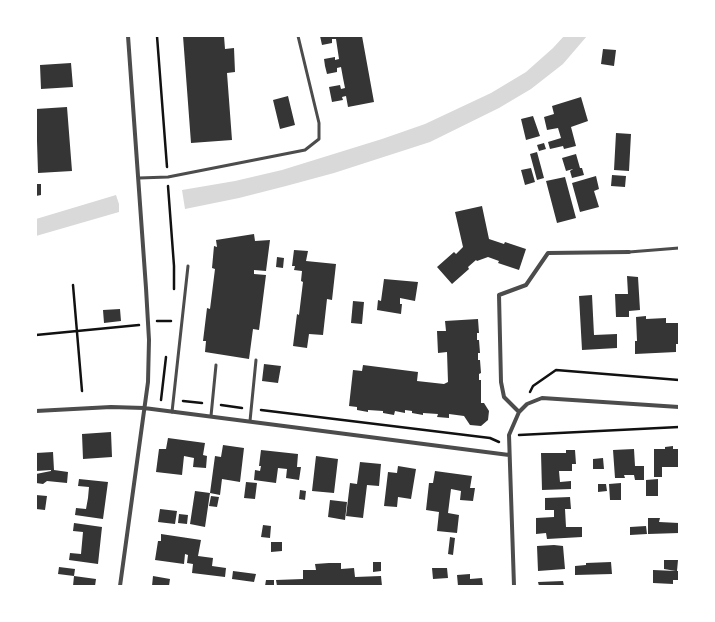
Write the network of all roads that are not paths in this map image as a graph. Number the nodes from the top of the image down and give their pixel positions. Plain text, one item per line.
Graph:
1 (298, 36) edge
2 (129, 37) edge
3 (139, 178) junction
4 (679, 248) edge
5 (629, 252) joint
6 (188, 266) dead end
7 (256, 360) dead end
8 (216, 365) dead end
9 (679, 407) edge
10 (144, 408) junction
11 (36, 411) edge
12 (172, 412) junction
13 (519, 412) junction
14 (211, 416) junction
15 (250, 421) junction
16 (509, 455) junction
17 (120, 586) edge
18 (514, 586) edge

1 - 3 lane
2 - 3 street
3 - 10 street
4 - 5 lane
5 - 13 street
6 - 12 lane
7 - 15 lane
8 - 14 lane
9 - 13 street
10 - 11 street
10 - 12 street
10 - 17 street
12 - 14 street
13 - 16 street
14 - 15 street
15 - 16 street
16 - 18 street

